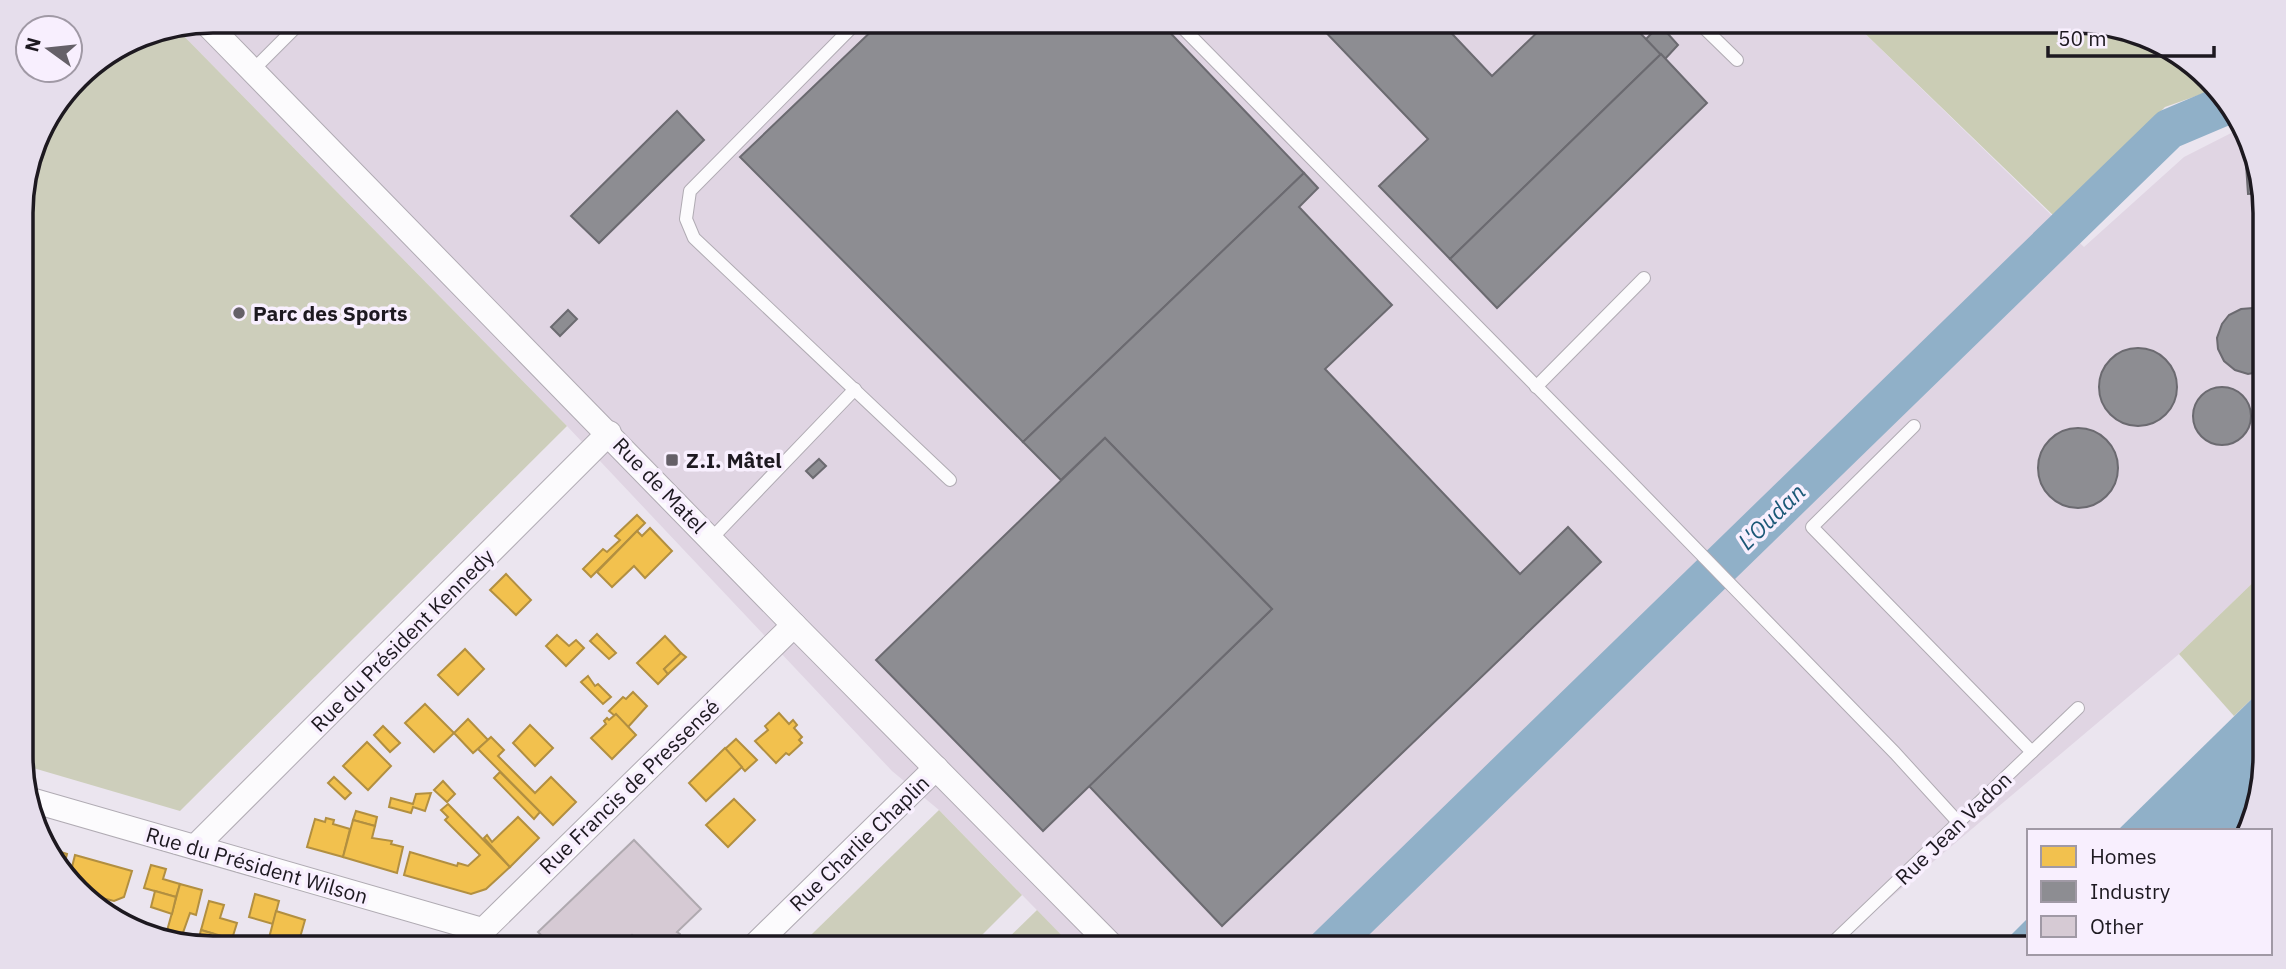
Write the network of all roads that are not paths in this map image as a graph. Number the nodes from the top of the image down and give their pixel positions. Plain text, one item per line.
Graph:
1 (216, 33) edge
2 (290, 33) edge
3 (847, 33) edge
4 (1187, 33) edge
5 (1709, 33) edge
6 (1737, 60) dead end
7 (253, 70) junction
8 (1644, 278) dead end
9 (1536, 387) junction
10 (855, 389) junction
11 (1914, 426) dead end
12 (609, 433) junction
13 (950, 480) dead end
14 (712, 538) junction
15 (794, 625) junction
16 (2078, 708) dead end
17 (2032, 752) junction
18 (936, 768) junction
19 (39, 802) edge
20 (1958, 822) junction
21 (196, 846) junction
22 (482, 930) junction
23 (1840, 935) edge
24 (476, 936) edge
25 (764, 936) edge
26 (1102, 936) edge

1 - 7 street, Rue de Matel
2 - 7 lane
3 - 10 lane
4 - 9 lane
5 - 6 lane
7 - 12 street, Rue de Matel
8 - 9 lane
9 - 20 lane
10 - 13 lane
10 - 14 lane
11 - 17 lane
12 - 14 street, Rue de Matel
12 - 21 street, Rue du Président Kennedy
14 - 15 street, Rue de Matel
15 - 18 street, Rue de Matel
15 - 22 street, Rue Francis de Pressensé
16 - 17 lane, Rue Jean Vadon
17 - 20 lane, Rue Jean Vadon
18 - 25 street, Rue Charlie Chaplin
18 - 26 street, Rue de Matel
19 - 21 street, Rue du Président Wilson
20 - 23 lane, Rue Jean Vadon
21 - 22 street, Rue du Président Wilson
22 - 24 street, Rue Francis de Pressensé

